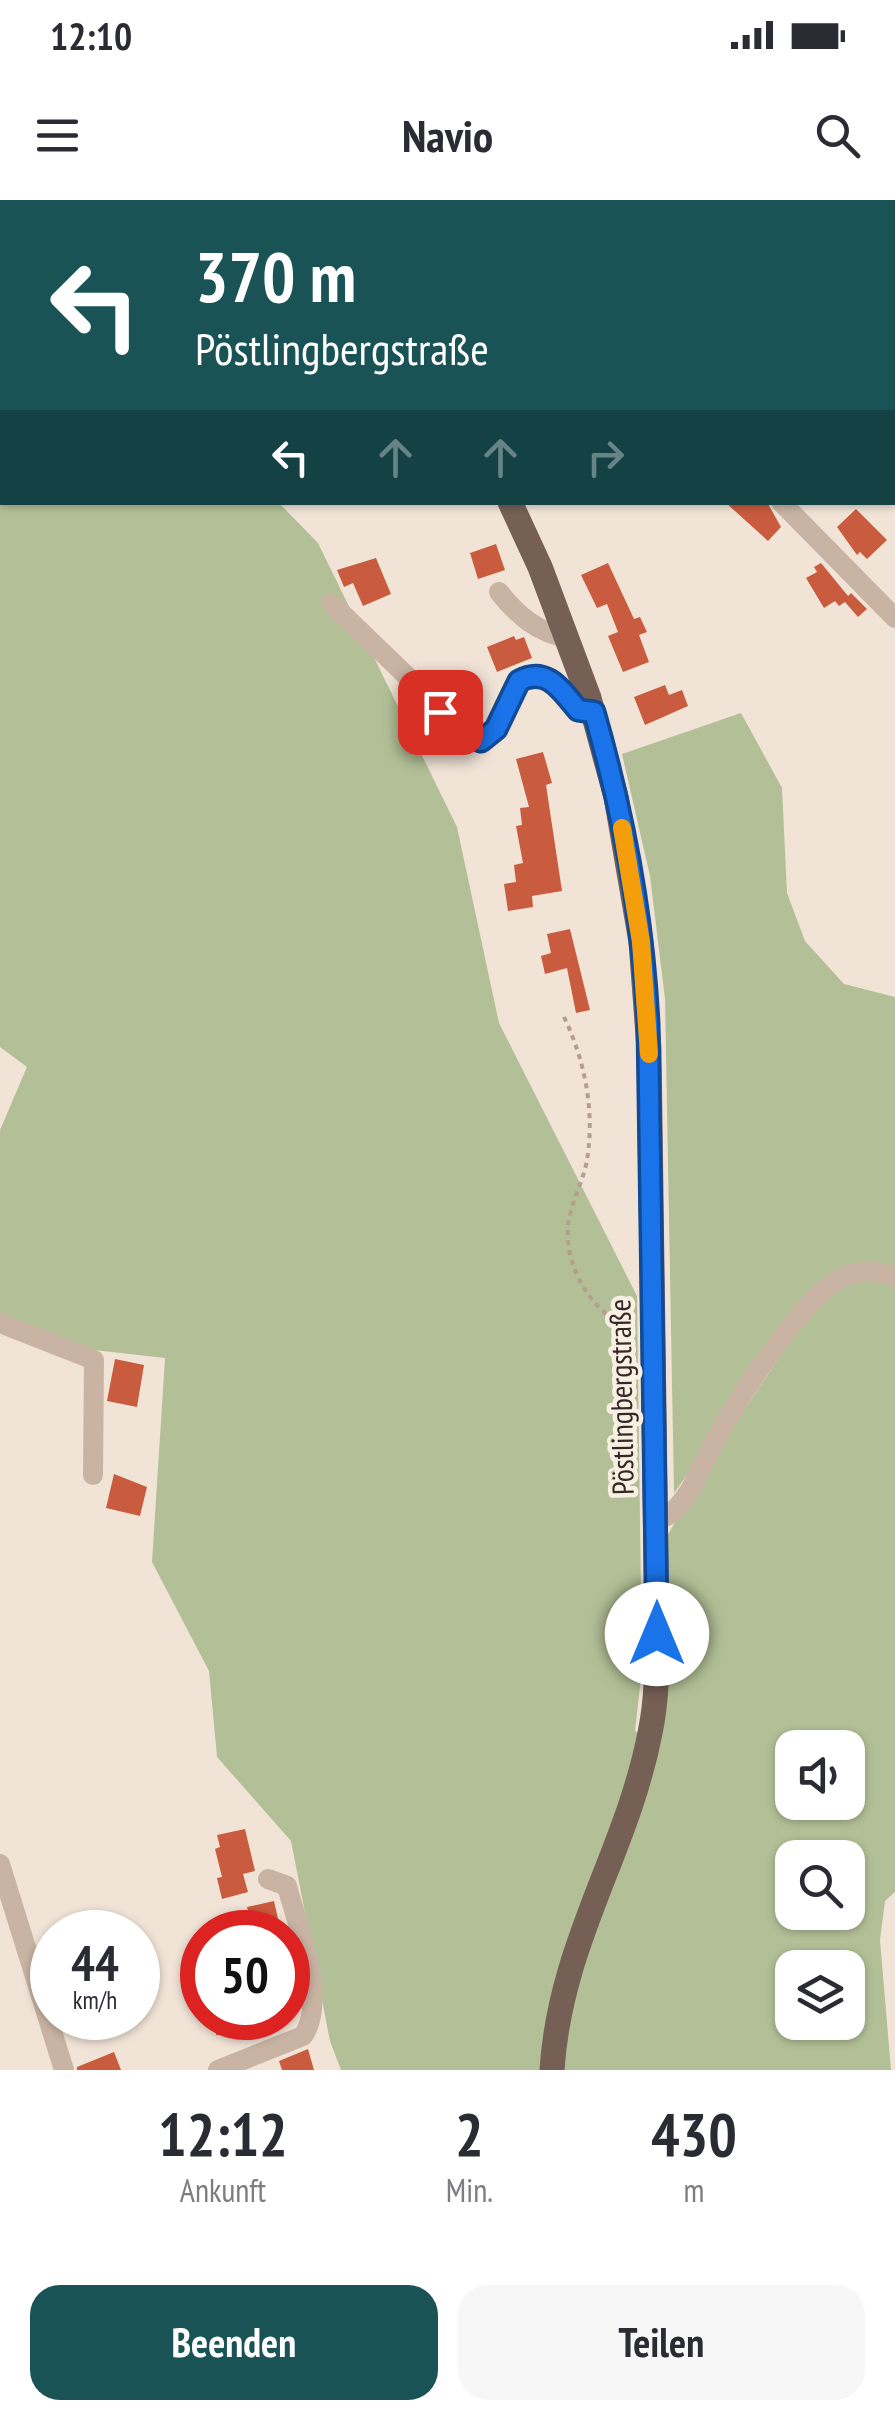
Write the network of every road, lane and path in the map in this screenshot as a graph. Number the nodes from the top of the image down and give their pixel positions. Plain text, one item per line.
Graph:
1 (511, 505) edge
2 (783, 505) edge
3 (499, 592) dead end
4 (331, 602) dead end
5 (895, 618) edge
6 (568, 638) junction
7 (594, 712) junction
8 (564, 1017) dead end
9 (895, 1277) edge
10 (0, 1322) edge
11 (654, 1332) junction
12 (93, 1475) dead end
13 (656, 1516) junction
14 (0, 1864) edge
15 (268, 1879) dead end
16 (64, 2070) edge
17 (218, 2070) edge
18 (552, 2070) edge

1 - 6 main road, Pöstlingbergstraße
2 - 5 street
3 - 6 street
4 - 7 street
6 - 7 main road, Pöstlingbergstraße
7 - 11 main road, Pöstlingbergstraße
8 - 11 path
9 - 13 street
10 - 12 street
11 - 13 main road, Pöstlingbergstraße
13 - 18 main road, Pöstlingbergstraße
14 - 16 street
15 - 17 street

